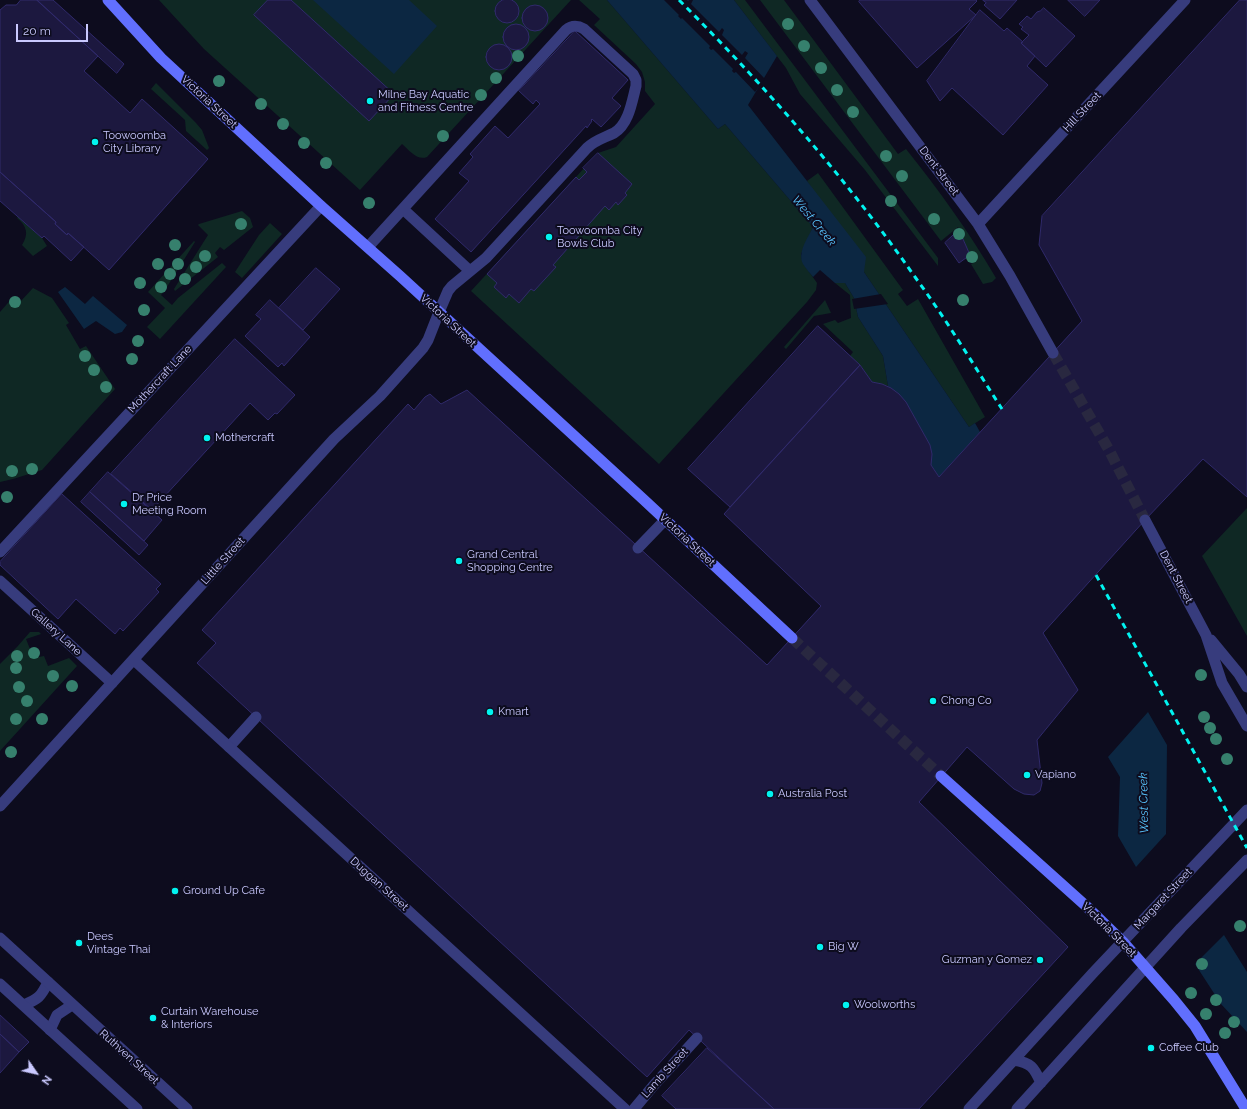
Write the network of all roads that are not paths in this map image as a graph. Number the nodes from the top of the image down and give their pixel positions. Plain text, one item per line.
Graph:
1 (108, 0) edge
2 (811, 0) edge
3 (1185, 0) edge
4 (321, 206) junction
5 (403, 209) junction
6 (978, 224) junction
7 (368, 248) junction
8 (470, 271) junction
9 (439, 312) junction
10 (1053, 353) tunnel mouth
11 (665, 520) junction
12 (1145, 520) tunnel mouth
13 (638, 548) dead end
14 (0, 552) edge
15 (0, 582) edge
16 (1206, 635) junction
17 (792, 638) tunnel mouth
18 (134, 660) junction
19 (112, 683) junction
20 (1247, 687) edge
21 (256, 717) dead end
22 (1247, 726) edge
23 (229, 747) junction
24 (941, 776) tunnel mouth
25 (0, 806) edge
26 (1247, 810) edge
27 (1247, 860) edge
28 (0, 938) edge
29 (1123, 942) junction
30 (1145, 967) junction
31 (48, 982) junction
32 (0, 984) edge
33 (24, 1005) junction
34 (72, 1005) junction
35 (50, 1030) junction
36 (697, 1038) dead end
37 (1014, 1060) junction
38 (1041, 1083) junction
39 (137, 1109) edge
40 (187, 1109) edge
41 (625, 1109) edge
42 (634, 1109) edge
43 (969, 1109) edge
44 (1017, 1109) edge
45 (1246, 1109) edge

1 - 4 main road, Victoria Street
2 - 6 street, Dent Street
3 - 6 street, Hill Street
4 - 7 main road, Victoria Street
4 - 14 street, Mothercraft Lane
5 - 7 street
5 - 8 street
5 - 8 street, Little Street
6 - 10 street, Dent Street
7 - 9 main road, Victoria Street
8 - 9 street, Little Street
9 - 11 main road, Victoria Street
9 - 18 street, Little Street
11 - 13 street
11 - 17 main road, Victoria Street
12 - 16 street, Dent Street
15 - 19 street, Gallery Lane
16 - 20 street, Dent Street
16 - 22 street, Dent Street
18 - 19 street, Little Street
18 - 23 street, Duggan Street
19 - 25 street, Little Street
21 - 23 street
23 - 41 street, Duggan Street
24 - 29 main road, Victoria Street
26 - 29 street, Margaret Street
27 - 30 street
28 - 31 street, Ruthven Street
29 - 30 main road, Victoria Street
29 - 37 street, Margaret Street
30 - 38 street
30 - 45 main road, Victoria Street
31 - 33 street
31 - 34 street, Ruthven Street
32 - 33 street
33 - 35 street
34 - 35 street
34 - 40 street, Ruthven Street
35 - 39 street
36 - 42 street, Lamb Street
37 - 38 street
37 - 43 street, Margaret Street
38 - 44 street

